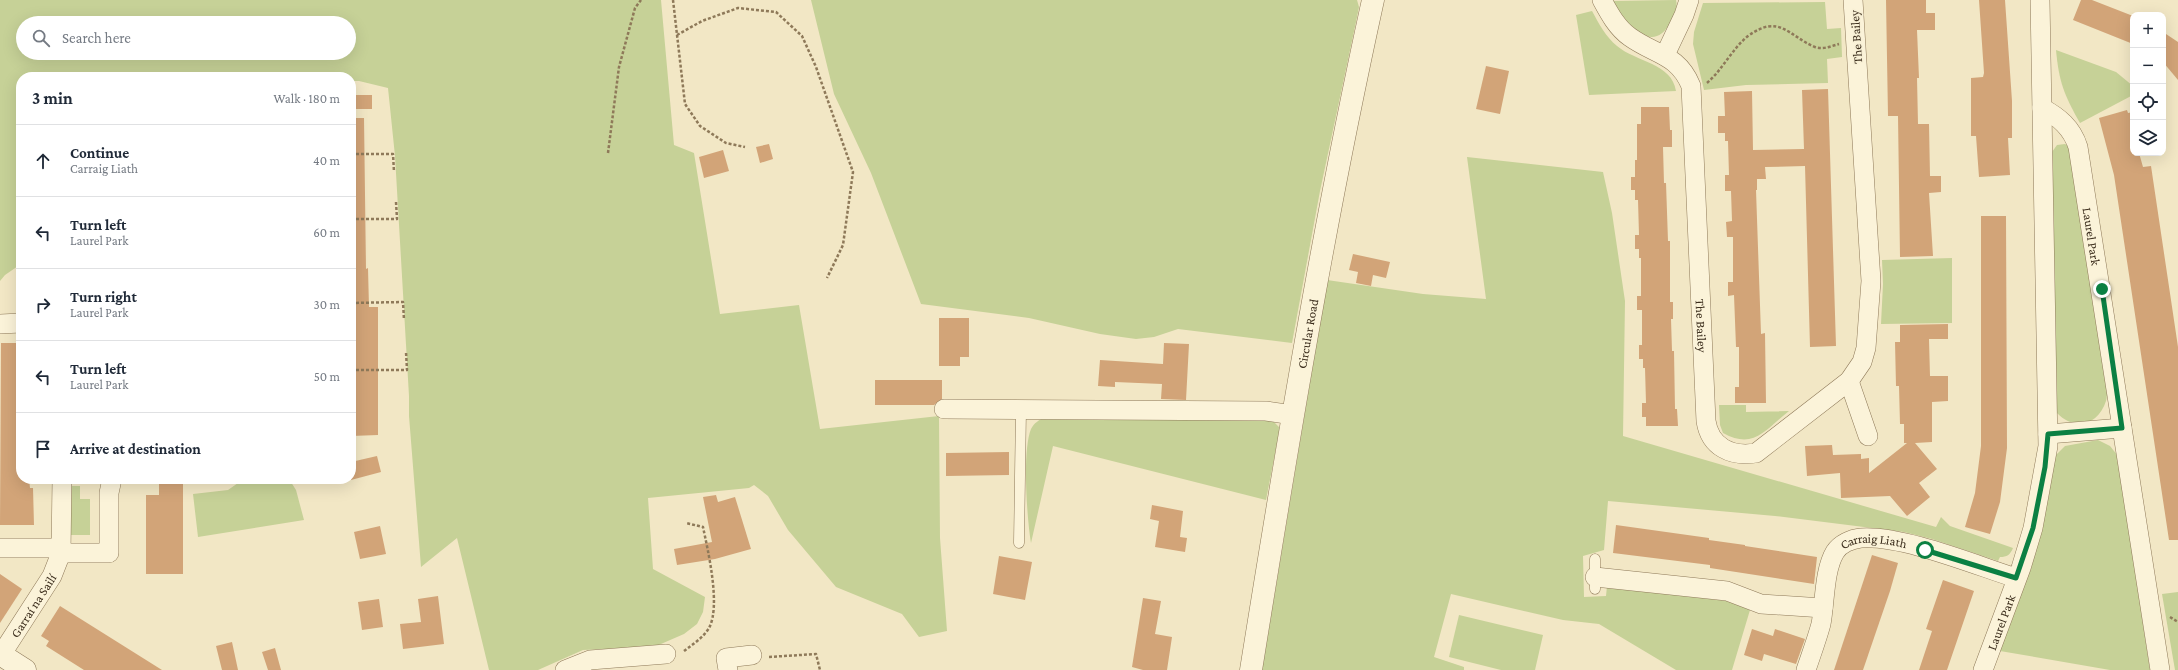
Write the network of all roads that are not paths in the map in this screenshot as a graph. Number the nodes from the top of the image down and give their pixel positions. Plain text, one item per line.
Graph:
1 (1373, 0) edge
2 (1602, 0) edge
3 (1689, 0) edge
4 (1854, 0) edge
5 (2040, 0) edge
6 (1665, 55) junction
7 (2042, 108) junction
8 (16, 323) edge
9 (0, 324) edge
10 (1849, 381) junction
11 (944, 409) dead end
12 (1021, 409) junction
13 (1293, 415) junction
14 (2122, 428) junction
15 (2048, 434) junction
16 (1868, 436) dead end
17 (62, 484) edge
18 (111, 484) edge
19 (1019, 542) dead end
20 (0, 548) edge
21 (61, 551) junction
22 (1595, 575) dead end
23 (2016, 578) junction
24 (1823, 608) junction
25 (0, 654) edge
26 (666, 654) road end
27 (752, 655) road end
28 (25, 670) edge
29 (565, 670) edge
30 (728, 670) edge
31 (1251, 670) edge
32 (1806, 670) edge
33 (1983, 670) edge
34 (2160, 670) edge

1 - 13 street, Circular Road
2 - 6 street, The Bailey
3 - 6 street
4 - 10 street, The Bailey
5 - 7 street, Laurel Park
6 - 10 street, The Bailey
7 - 14 street, Laurel Park
7 - 15 street, Laurel Park
8 - 9 street
10 - 16 street
11 - 12 street
12 - 13 street
12 - 19 lane
13 - 31 street, Circular Road
14 - 15 street
14 - 34 street, Laurel Park
15 - 23 street, Laurel Park
17 - 21 street, Garraí na Sailí
18 - 21 street
20 - 21 street
21 - 25 street, Garraí na Sailí
22 - 24 street
23 - 24 street, Carraig Liath
23 - 33 street, Laurel Park
24 - 32 street, Carraig Liath
25 - 28 street
26 - 29 street
27 - 30 street

